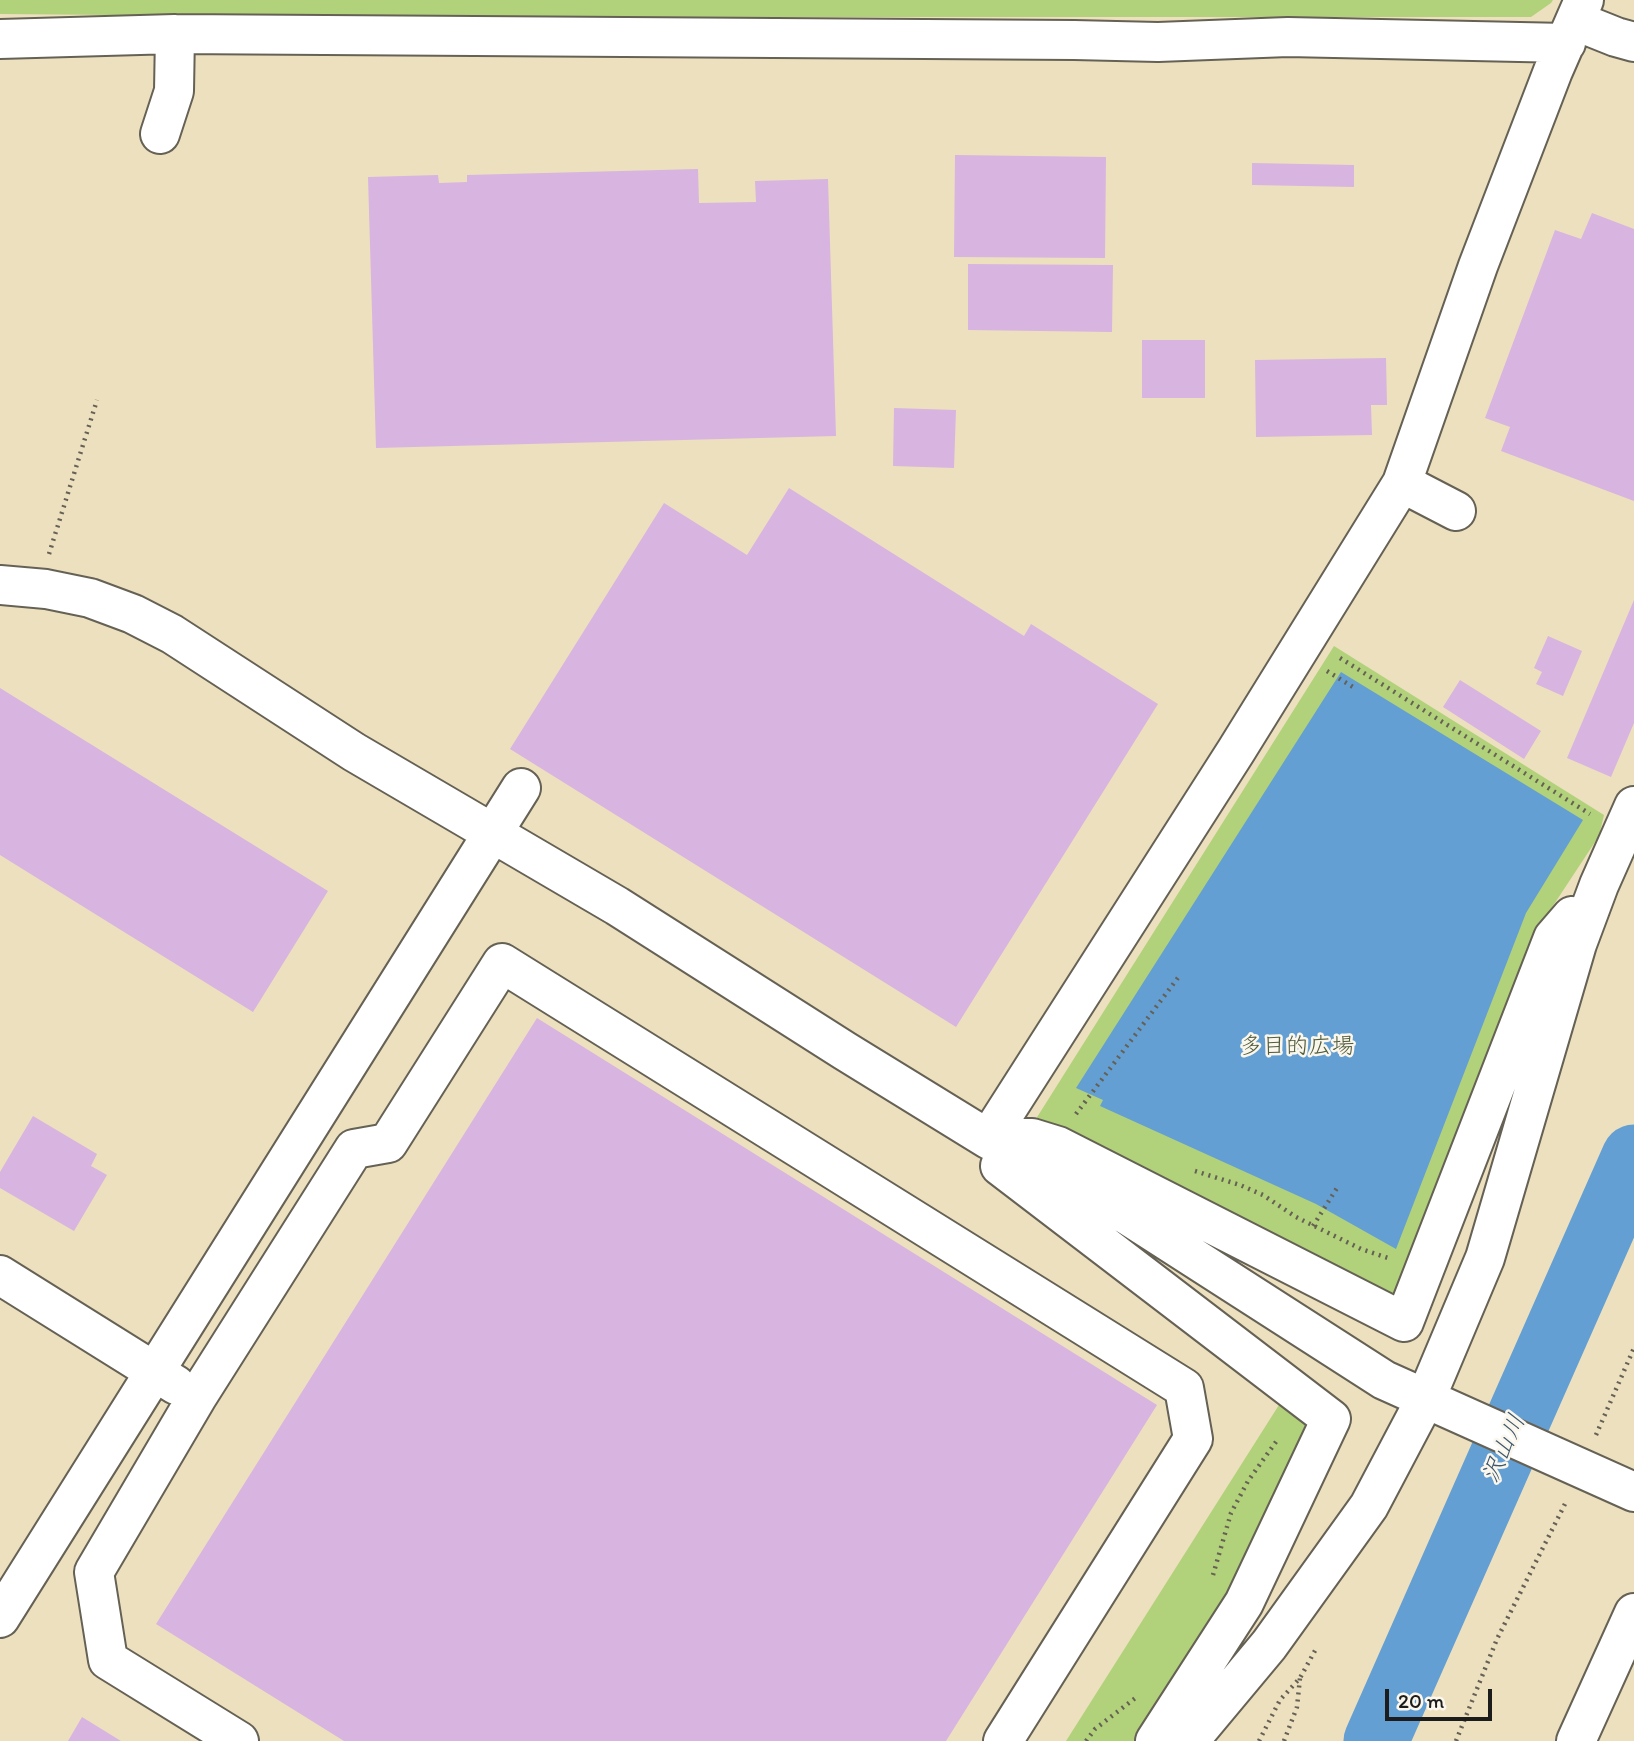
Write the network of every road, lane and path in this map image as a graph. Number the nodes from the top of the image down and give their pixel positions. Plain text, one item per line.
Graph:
1 (1575, 21) edge
2 (175, 34) junction
3 (0, 39) edge
4 (1634, 42) edge
5 (160, 134) dead end
6 (97, 400) dead end
7 (1402, 484) junction
8 (1456, 511) dead end
9 (0, 585) edge
10 (38, 588) junction
11 (1353, 687) dead end
12 (521, 788) dead end
13 (1634, 806) edge
14 (1598, 819) dead end
15 (494, 833) junction
16 (1599, 885) junction
17 (1180, 975) dead end
18 (1089, 1096) dead end
19 (988, 1139) junction
20 (1192, 1170) dead end
21 (1337, 1188) dead end
22 (1313, 1226) junction
23 (1400, 1262) dead end
24 (0, 1275) edge
25 (1634, 1348) edge
26 (155, 1371) junction
27 (197, 1397) junction
28 (1304, 1399) junction
29 (1435, 1403) junction
30 (1578, 1467) junction
31 (1634, 1492) edge
32 (1210, 1586) dead end
33 (1634, 1613) edge
34 (0, 1618) edge
35 (1300, 1678) dead end
36 (1145, 1690) dead end
37 (239, 1741) edge
38 (1003, 1741) edge
39 (1086, 1741) edge
40 (1156, 1741) edge
41 (1189, 1741) edge
42 (1284, 1741) edge
43 (1456, 1741) edge
44 (1576, 1741) edge

1 - 2 street
1 - 4 street
1 - 7 street
2 - 3 street
2 - 5 street
6 - 10 path
7 - 8 street
7 - 19 street
9 - 10 street
10 - 15 street
11 - 14 path
12 - 15 street
13 - 16 street
15 - 19 street
15 - 26 street
16 - 19 street
16 - 29 street
17 - 18 path
19 - 28 street
19 - 29 street
20 - 22 path
21 - 22 path
22 - 23 path
24 - 26 street
25 - 30 path
26 - 27 street
26 - 34 street
27 - 37 street
27 - 38 street
28 - 32 path
28 - 40 street
29 - 30 street
29 - 41 street
30 - 31 street
30 - 43 path
33 - 44 street
35 - 42 path
36 - 39 path

